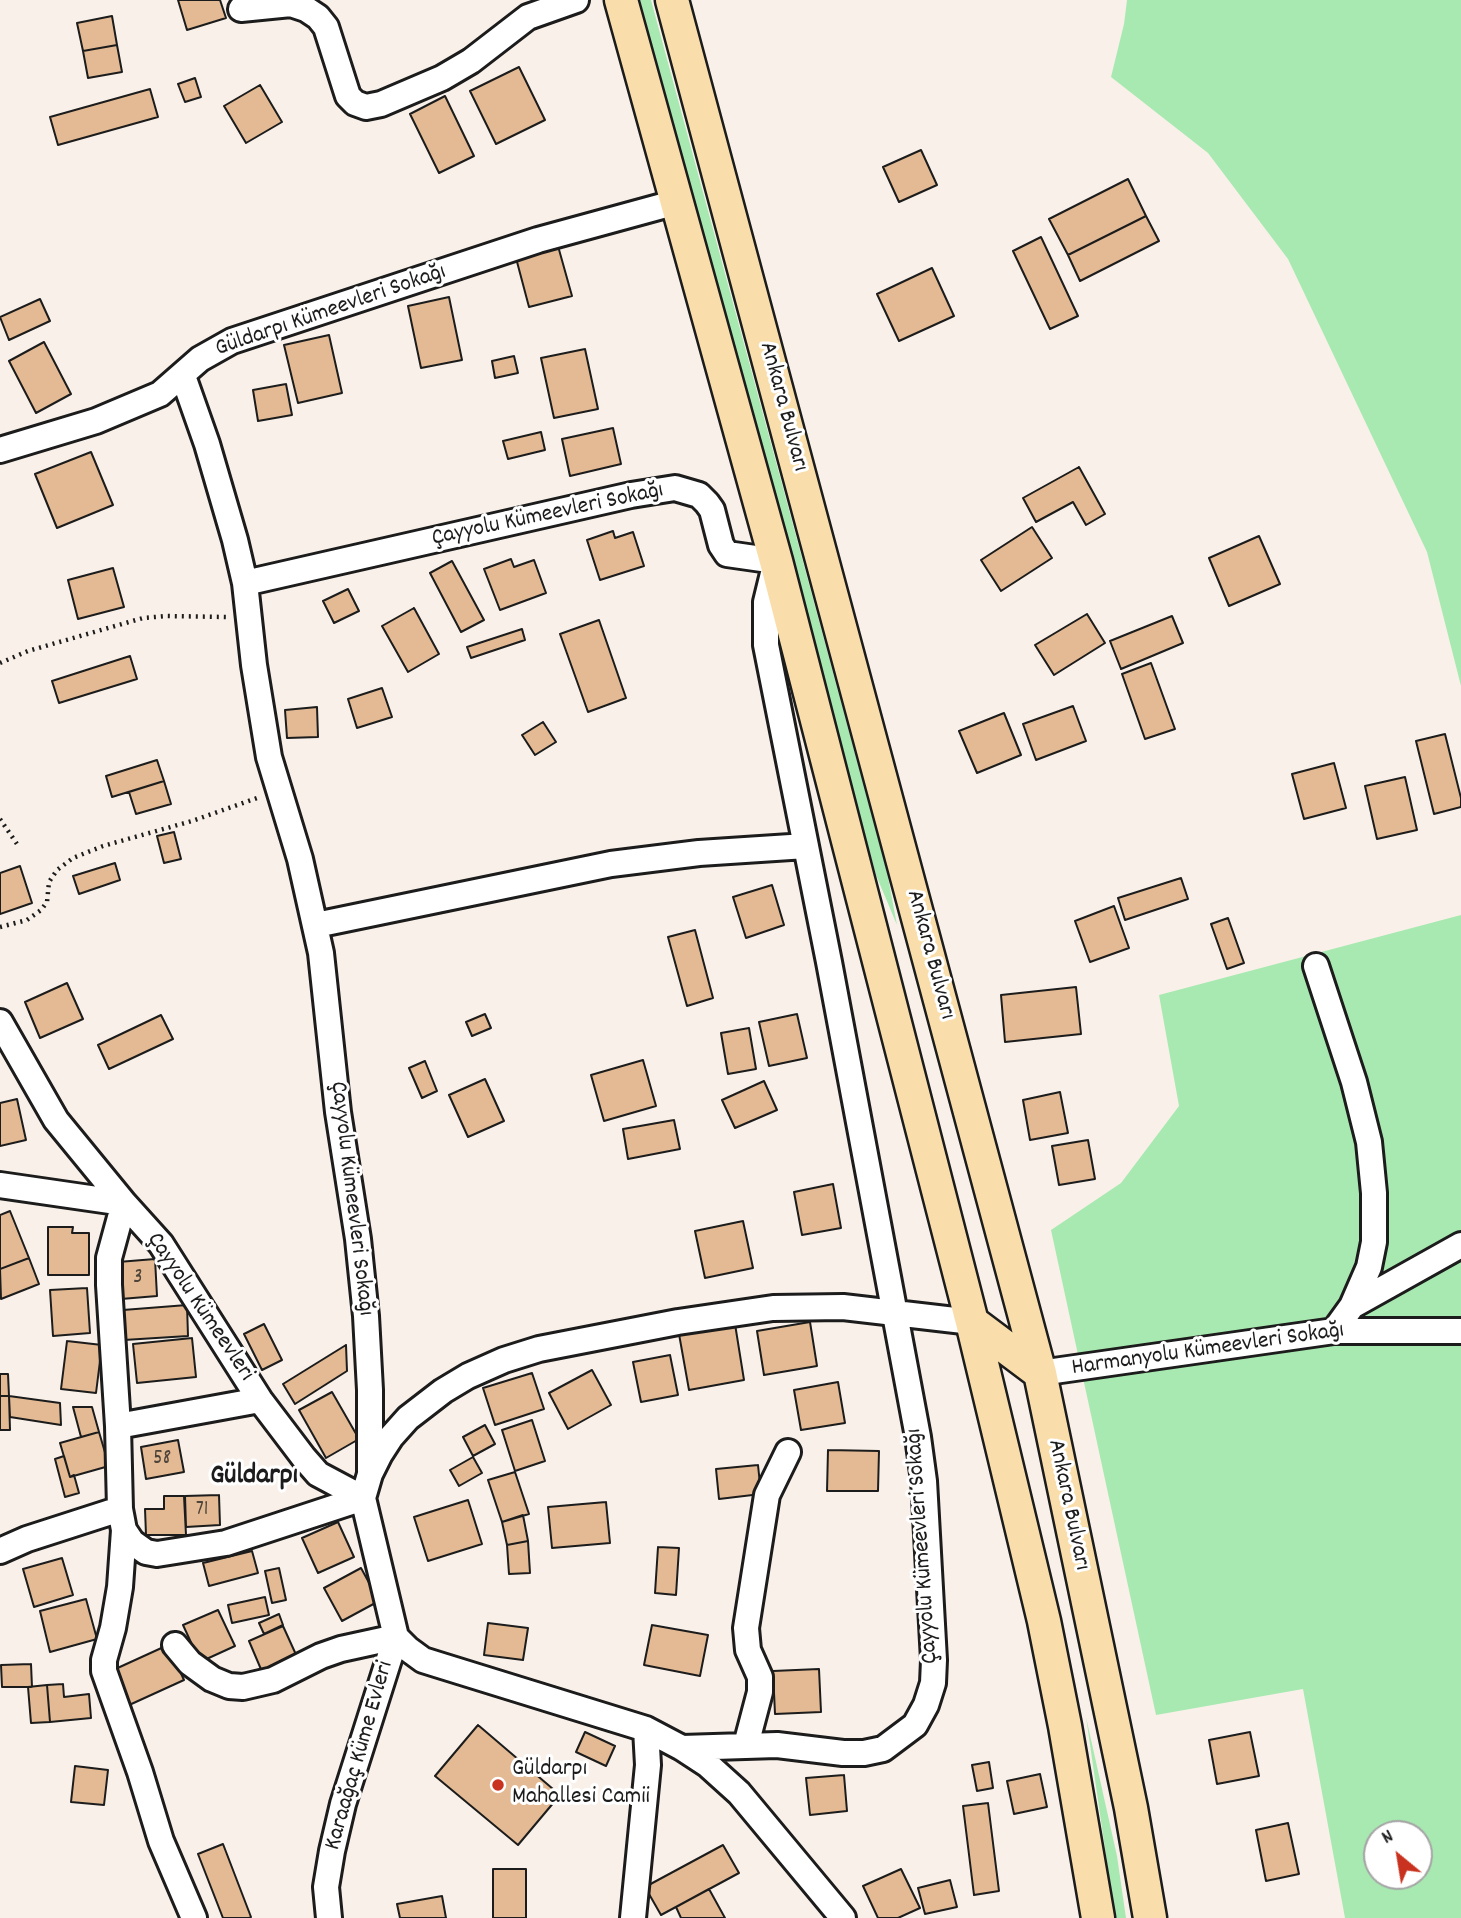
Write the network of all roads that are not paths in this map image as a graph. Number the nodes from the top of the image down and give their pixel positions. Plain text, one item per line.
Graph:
1 (576, 0) edge
2 (621, 0) edge
3 (672, 0) edge
4 (241, 9) dead end
5 (677, 202) junction
6 (183, 376) junction
7 (0, 450) edge
8 (776, 561) junction
9 (246, 583) junction
10 (806, 846) junction
11 (316, 925) junction
12 (1316, 966) dead end
13 (0, 1022) edge
14 (0, 1185) edge
15 (124, 1203) junction
16 (1461, 1245) edge
17 (1352, 1306) junction
18 (896, 1312) junction
19 (972, 1322) junction
20 (1334, 1331) junction
21 (1461, 1332) edge
22 (1040, 1373) junction
23 (260, 1400) junction
24 (118, 1426) junction
25 (788, 1452) dead end
26 (370, 1474) junction
27 (363, 1498) junction
28 (122, 1519) junction
29 (0, 1550) edge
30 (396, 1637) junction
31 (175, 1645) dead end
32 (646, 1729) junction
33 (746, 1745) junction
34 (682, 1748) junction
35 (194, 1918) edge
36 (329, 1918) edge
37 (633, 1918) edge
38 (843, 1918) edge
39 (1098, 1918) edge
40 (1150, 1918) edge

1 - 4 street
2 - 5 main road, Ankara Bulvarı
3 - 22 main road, Ankara Bulvarı
5 - 6 street, Güldarpı Kümeevleri Sokağı
5 - 8 main road, Ankara Bulvarı
6 - 7 street, Güldarpı Kümeevleri Sokağı
6 - 9 street, Çayyolu Kümeevleri Sokağı
8 - 9 street, Çayyolu Kümeevleri Sokağı
8 - 10 street, Çayyolu Kümeevleri Sokağı
8 - 19 main road, Ankara Bulvarı
9 - 11 street, Çayyolu Kümeevleri Sokağı
10 - 11 street
10 - 18 street, Çayyolu Kümeevleri Sokağı
11 - 26 street, Çayyolu Kümeevleri Sokağı
12 - 17 street
13 - 15 street
14 - 15 street
15 - 23 street, Çayyolu Kümeevleri
15 - 24 street
16 - 17 street, Harmanyolu Kümeevleri Sokağı
17 - 20 street
18 - 19 street, Çayyolu Kümeevleri Sokağı
18 - 26 street, Çayyolu Kümeevleri Sokağı
18 - 33 street, Çayyolu Kümeevleri Sokağı
19 - 22 main road
19 - 39 main road, Ankara Bulvarı
20 - 21 street, Harmanyolu Kümeevleri Sokağı
20 - 22 street, Harmanyolu Kümeevleri Sokağı
22 - 40 main road, Ankara Bulvarı
23 - 24 street
23 - 27 street, Çayyolu Kümeevleri
24 - 28 street
25 - 33 street
26 - 27 street, Çayyolu Kümeevleri Sokağı
27 - 28 street
27 - 30 street, Çayyolu Kümeevleri Sokağı
28 - 29 street
28 - 35 street
30 - 31 street
30 - 32 street
30 - 36 street, Karaağaç Küme Evleri
32 - 34 street
32 - 37 street
33 - 34 street, Çayyolu Kümeevleri Sokağı
34 - 38 street

